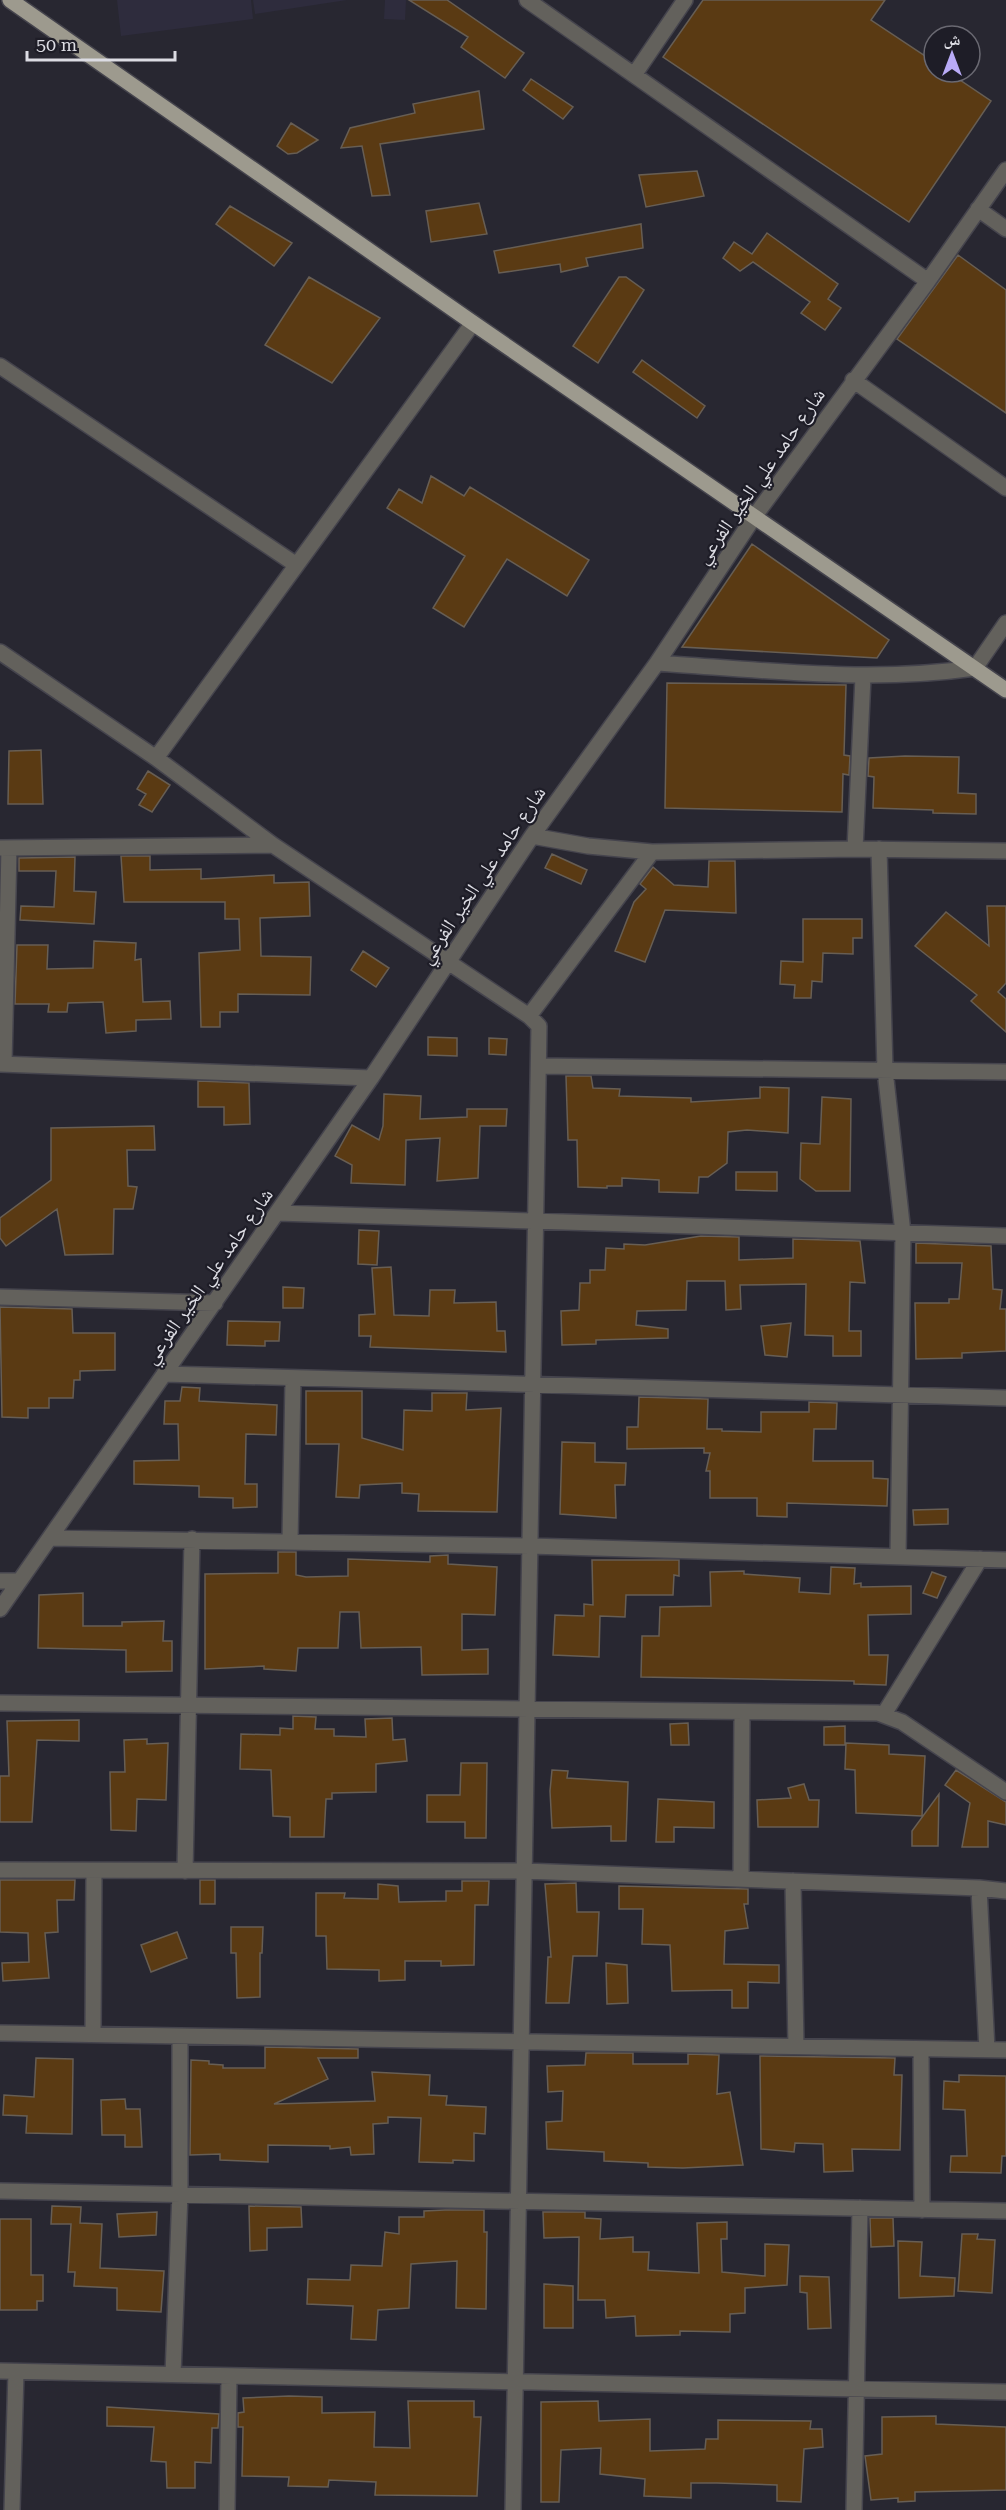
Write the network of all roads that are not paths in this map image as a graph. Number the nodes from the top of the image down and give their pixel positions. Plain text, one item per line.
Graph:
1 (10, 0) edge
2 (527, 0) edge
3 (685, 0) edge
4 (634, 75) junction
5 (1006, 170) edge
6 (978, 209) junction
7 (1006, 229) edge
8 (928, 281) junction
9 (472, 323) junction
10 (0, 366) edge
11 (853, 380) junction
12 (1006, 488) edge
13 (754, 517) junction
14 (295, 564) junction
15 (1006, 623) edge
16 (0, 652) edge
17 (657, 663) junction
18 (975, 668) junction
19 (863, 676) junction
20 (1006, 690) edge
21 (156, 758) junction
22 (532, 836) junction
23 (273, 845) junction
24 (5, 848) edge
25 (855, 849) junction
26 (879, 849) junction
27 (1006, 851) edge
28 (652, 852) junction
29 (447, 963) junction
30 (534, 1021) junction
31 (2, 1064) edge
32 (539, 1066) junction
33 (885, 1071) junction
34 (1006, 1072) edge
35 (371, 1078) junction
36 (277, 1213) junction
37 (536, 1220) junction
38 (903, 1233) junction
39 (1006, 1236) edge
40 (0, 1297) edge
41 (214, 1303) junction
42 (164, 1374) junction
43 (293, 1380) junction
44 (533, 1386) junction
45 (901, 1396) junction
46 (1006, 1398) edge
47 (50, 1538) junction
48 (192, 1539) junction
49 (290, 1542) junction
50 (530, 1546) junction
51 (898, 1556) junction
52 (980, 1559) junction
53 (1003, 1562) edge
54 (0, 1581) edge
55 (19, 1581) junction
56 (0, 1609) edge
57 (0, 1703) edge
58 (189, 1704) junction
59 (527, 1709) junction
60 (742, 1712) junction
61 (884, 1714) junction
62 (1006, 1792) edge
63 (0, 1870) edge
64 (185, 1871) junction
65 (524, 1871) junction
66 (94, 1872) junction
67 (741, 1879) junction
68 (794, 1881) junction
69 (979, 1888) junction
70 (1006, 1891) edge
71 (0, 2033) edge
72 (93, 2034) junction
73 (180, 2036) junction
74 (521, 2042) junction
75 (796, 2047) junction
76 (921, 2049) junction
77 (987, 2050) junction
78 (1006, 2050) edge
79 (0, 2191) edge
80 (180, 2193) junction
81 (518, 2200) junction
82 (860, 2208) junction
83 (922, 2210) junction
84 (1006, 2211) edge
85 (8, 2372) edge
86 (173, 2375) junction
87 (229, 2377) junction
88 (515, 2381) junction
89 (856, 2389) junction
90 (1006, 2392) edge
91 (12, 2510) edge
92 (227, 2510) edge
93 (513, 2510) edge
94 (854, 2510) edge

1 - 9 main road
2 - 4 street
3 - 4 street
4 - 8 street
5 - 6 street, شارع حامد علي الخير الفرعي
6 - 7 street
6 - 8 street, شارع حامد علي الخير الفرعي
8 - 11 street, شارع حامد علي الخير الفرعي
9 - 13 main road
9 - 14 street
10 - 14 street
11 - 12 street
11 - 13 street, شارع حامد علي الخير الفرعي
13 - 17 street, شارع حامد علي الخير الفرعي
13 - 18 main road
14 - 21 street
15 - 18 street
16 - 21 street
17 - 19 street
17 - 22 street, شارع حامد علي الخير الفرعي
18 - 19 street
18 - 20 main road
19 - 25 street
21 - 23 street
22 - 28 street
22 - 29 street, شارع حامد علي الخير الفرعي
23 - 24 street
23 - 29 street
24 - 31 street
25 - 26 street
25 - 28 street
26 - 27 street
26 - 33 street
28 - 30 street
29 - 30 street
29 - 35 street, شارع حامد علي الخير الفرعي
30 - 32 street
31 - 35 street
32 - 33 street
32 - 37 street
33 - 34 street
33 - 38 street
35 - 36 street, شارع حامد علي الخير الفرعي
36 - 37 street
36 - 41 street, شارع حامد علي الخير الفرعي
37 - 38 street
37 - 44 street
38 - 39 street
38 - 45 street
40 - 41 street
41 - 42 street, شارع حامد علي الخير الفرعي
42 - 43 street
42 - 47 street, شارع حامد علي الخير الفرعي
43 - 44 street
43 - 49 street
44 - 45 street
44 - 50 street
45 - 46 street
45 - 51 street
47 - 48 street
47 - 55 street, شارع حامد علي الخير الفرعي
48 - 49 street
48 - 58 street
49 - 50 street
50 - 51 street
50 - 59 street
51 - 52 street
52 - 53 street
52 - 61 street
54 - 55 street
55 - 56 street, شارع حامد علي الخير الفرعي
57 - 58 street
58 - 59 street
58 - 64 street
59 - 60 street
59 - 65 street
60 - 61 street
60 - 67 street
61 - 62 street
63 - 66 street
64 - 65 street
64 - 66 street
65 - 67 street
65 - 74 street
66 - 72 street
67 - 68 street
68 - 69 street
68 - 75 street
69 - 70 street
69 - 77 street
71 - 72 street
72 - 73 street
73 - 74 street
73 - 80 street
74 - 75 street
74 - 81 street
75 - 76 street
76 - 77 street
76 - 83 street
77 - 78 street
79 - 80 street
80 - 81 street
80 - 86 street
81 - 82 street
81 - 88 street
82 - 83 street
82 - 89 street
83 - 84 street
85 - 86 street
85 - 91 street
86 - 87 street
87 - 88 street
87 - 92 street
88 - 89 street
88 - 93 street
89 - 90 street
89 - 94 street

